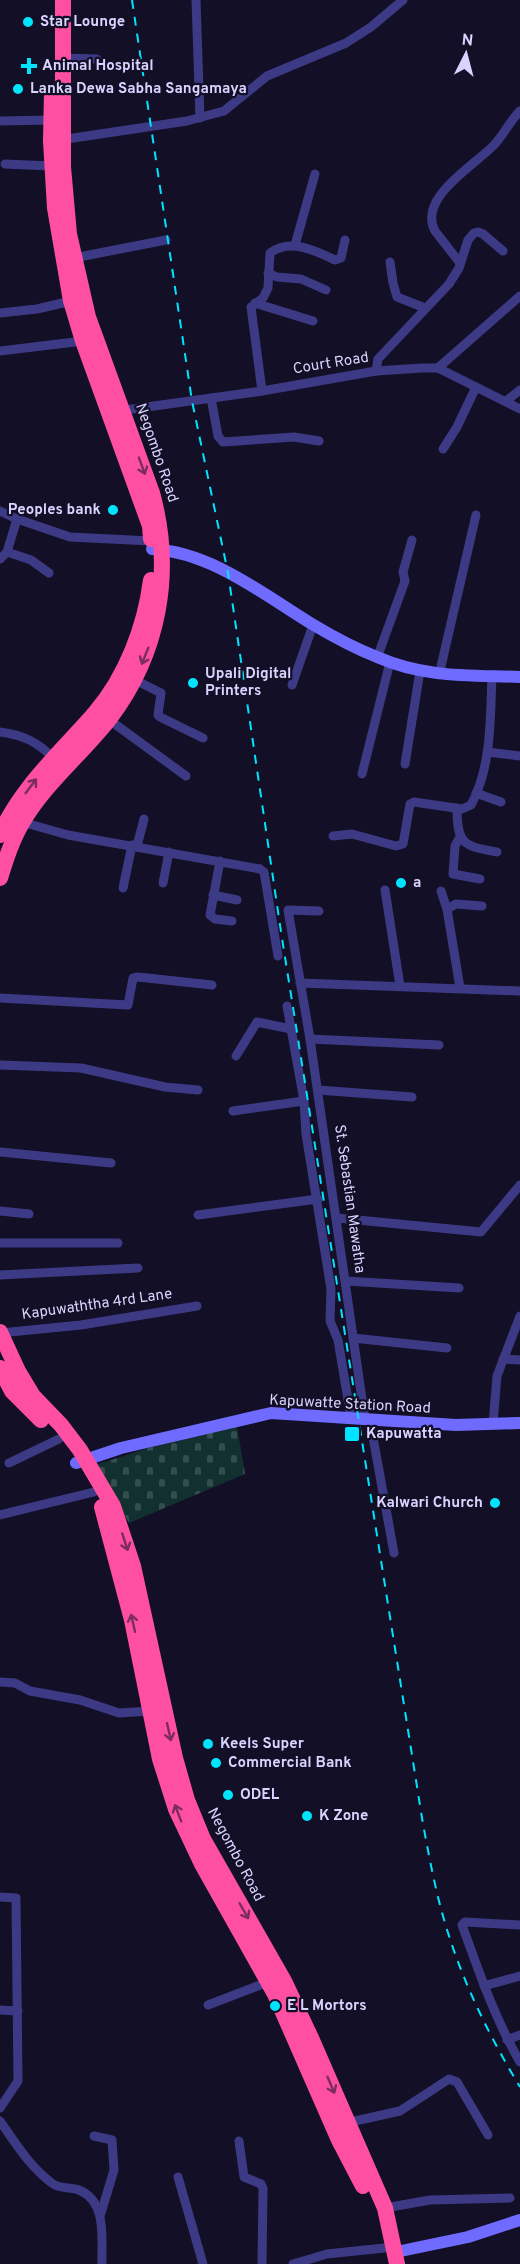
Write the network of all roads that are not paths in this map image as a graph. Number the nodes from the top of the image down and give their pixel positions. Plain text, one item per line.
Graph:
1 (53, 0) edge
2 (63, 0) edge
3 (196, 0) edge
4 (403, 0) edge
5 (62, 58) junction
6 (97, 59) dead end
7 (520, 111) edge
8 (200, 118) junction
9 (50, 120) junction
10 (0, 121) edge
11 (57, 141) junction
12 (5, 164) dead end
13 (51, 166) junction
14 (315, 174) dead end
15 (166, 240) dead end
16 (345, 240) dead end
17 (295, 245) junction
18 (502, 251) dead end
19 (74, 258) junction
20 (390, 262) dead end
21 (460, 263) junction
22 (268, 273) junction
23 (326, 290) dead end
24 (520, 296) edge
25 (72, 301) junction
26 (255, 303) junction
27 (425, 308) junction
28 (0, 313) edge
29 (313, 321) dead end
30 (83, 340) junction
31 (0, 351) edge
32 (438, 368) junction
33 (376, 372) junction
34 (476, 387) junction
35 (520, 390) edge
36 (262, 391) junction
37 (211, 398) junction
38 (506, 401) junction
39 (520, 409) edge
40 (116, 411) junction
41 (319, 441) dead end
42 (443, 449) dead end
43 (0, 511) edge
44 (477, 515) dead end
45 (17, 519) junction
46 (412, 540) dead end
47 (157, 546) junction
48 (4, 556) edge
49 (49, 573) dead end
50 (313, 625) junction
51 (377, 658) junction
52 (390, 662) junction
53 (420, 671) junction
54 (440, 675) junction
55 (492, 676) junction
56 (520, 677) edge
57 (135, 680) junction
58 (292, 685) dead end
59 (108, 719) junction
60 (0, 732) edge
61 (203, 738) dead end
62 (487, 752) junction
63 (520, 756) edge
64 (53, 758) junction
65 (405, 764) dead end
66 (362, 774) dead end
67 (186, 776) dead end
68 (476, 794) junction
69 (501, 802) dead end
70 (457, 808) junction
71 (144, 819) dead end
72 (7, 825) edge
73 (333, 836) dead end
74 (460, 837) junction
75 (135, 846) junction
76 (169, 852) junction
77 (497, 852) dead end
78 (220, 861) junction
79 (0, 878) edge
80 (480, 879) dead end
81 (164, 883) dead end
82 (123, 888) dead end
83 (385, 890) dead end
84 (441, 891) dead end
85 (213, 895) junction
86 (237, 900) dead end
87 (482, 906) dead end
88 (447, 909) junction
89 (319, 910) dead end
90 (232, 921) dead end
91 (278, 956) dead end
92 (300, 983) junction
93 (212, 985) dead end
94 (400, 986) junction
95 (460, 988) junction
96 (520, 991) edge
97 (0, 998) edge
98 (287, 1006) dead end
99 (291, 1029) junction
100 (310, 1039) junction
101 (439, 1045) dead end
102 (236, 1056) dead end
103 (0, 1065) edge
104 (318, 1089) junction
105 (198, 1090) dead end
106 (412, 1097) dead end
107 (304, 1101) junction
108 (233, 1112) dead end
109 (0, 1152) edge
110 (111, 1162) dead end
111 (520, 1185) edge
112 (318, 1199) junction
113 (0, 1211) edge
114 (29, 1214) dead end
115 (198, 1215) dead end
116 (337, 1218) junction
117 (0, 1243) edge
118 (118, 1243) dead end
119 (138, 1268) dead end
120 (0, 1275) edge
121 (346, 1281) junction
122 (459, 1288) dead end
123 (197, 1306) dead end
124 (520, 1316) edge
125 (0, 1332) edge
126 (353, 1338) junction
127 (447, 1348) dead end
128 (503, 1359) junction
129 (520, 1360) edge
130 (0, 1368) edge
131 (6, 1394) edge
132 (351, 1418) junction
133 (368, 1420) junction
134 (520, 1423) edge
135 (493, 1424) junction
136 (59, 1439) junction
137 (82, 1461) junction
138 (9, 1463) dead end
139 (94, 1492) junction
140 (0, 1515) edge
141 (394, 1553) dead end
142 (0, 1682) edge
143 (151, 1711) junction
144 (0, 1897) edge
145 (520, 1925) edge
146 (520, 1976) edge
147 (268, 1982) junction
148 (484, 1986) junction
149 (208, 2005) dead end
150 (0, 2010) edge
151 (18, 2011) junction
152 (520, 2035) edge
153 (507, 2040) junction
154 (520, 2062) edge
155 (0, 2108) edge
156 (0, 2121) edge
157 (346, 2123) junction
158 (488, 2135) dead end
159 (94, 2136) dead end
160 (239, 2141) dead end
161 (178, 2177) dead end
162 (510, 2198) dead end
163 (385, 2208) junction
164 (100, 2213) junction
165 (520, 2220) edge
166 (391, 2257) edge
167 (102, 2264) edge
168 (203, 2264) edge
169 (262, 2264) edge
170 (293, 2264) edge

1 - 9 highway, Negombo Road
2 - 5 highway, Negombo Road
3 - 8 street
4 - 8 street
5 - 6 street
5 - 11 highway, Negombo Road
7 - 21 street
8 - 11 street
9 - 10 street
9 - 11 highway, Negombo Road
11 - 13 highway, Negombo Road
11 - 19 highway, Negombo Road
12 - 13 street
13 - 25 highway, Negombo Road
14 - 17 street
15 - 19 street
16 - 17 street
17 - 22 street
18 - 21 street
19 - 40 highway, Negombo Road
20 - 27 street
21 - 27 street
22 - 23 street
22 - 26 street
24 - 32 street
25 - 28 street
25 - 30 highway, Negombo Road
26 - 29 street
26 - 36 street
27 - 33 street
30 - 31 street
30 - 40 highway, Negombo Road
32 - 33 street, Court Road
32 - 34 street
33 - 36 street, Court Road
34 - 38 street
34 - 42 street
35 - 38 street
36 - 37 street, Court Road
37 - 40 street, Court Road
37 - 41 street
38 - 39 street
40 - 47 highway, Negombo Road
43 - 45 street
44 - 54 street
45 - 47 street
45 - 48 street
46 - 51 street
47 - 50 street
47 -> 57 highway, Negombo Road
47 - 64 highway, Negombo Road
48 - 49 street
50 - 51 street
50 - 58 street
51 - 52 street
52 - 53 street
52 - 66 street
53 - 54 street
53 - 65 street
54 - 55 street
55 - 56 street
55 - 62 street
57 - 59 highway, Negombo Road
57 - 61 street
59 - 67 street
59 - 72 highway, Negombo Road
60 - 64 street
62 - 63 street
62 - 68 street
72 -> 64 highway, Negombo Road
68 - 69 street
68 - 70 street
70 - 73 street
70 - 74 street
71 - 75 street
72 - 75 street
72 - 79 highway, Negombo Road
74 - 77 street
74 - 80 street
75 - 76 street
75 - 82 street
76 - 78 street
76 - 81 street
78 - 85 street
78 - 91 street
83 - 94 street
84 - 88 street
85 - 86 street
85 - 90 street
87 - 88 street
88 - 95 street
89 - 92 street, St. Sebastian Mawatha
92 - 94 street
92 - 100 street, St. Sebastian Mawatha
93 - 97 street
94 - 95 street
95 - 96 street
98 - 99 street
99 - 102 street
99 - 107 street
100 - 101 street
100 - 104 street, St. Sebastian Mawatha
103 - 105 street
104 - 106 street
104 - 116 street, St. Sebastian Mawatha
107 - 108 street
107 - 112 street
109 - 110 street
111 - 116 street
112 - 115 street
112 - 132 street
113 - 114 street
116 - 121 street, St. Sebastian Mawatha
117 - 118 street
119 - 120 street
121 - 122 street
121 - 126 street, St. Sebastian Mawatha
123 - 125 street, Kapuwaththa 4rd Lane
124 - 128 street
125 - 137 highway, Negombo Road
126 - 127 street
126 - 133 street, St. Sebastian Mawatha
128 - 129 street
128 - 135 street
130 - 131 highway, Negombo Road
131 - 136 highway, Negombo Road
132 - 133 street, Kapuwatte Station Road
132 - 137 street, Kapuwatte Station Road
133 - 135 street, Kapuwatte Station Road
133 - 141 street, St. Sebastian Mawatha
134 - 135 street, Kapuwatte Station Road
136 - 137 highway, Negombo Road
136 - 138 street
137 - 139 highway, Negombo Road
137 -> 157 highway, Negombo Road
139 - 140 street
143 -> 139 highway, Negombo Road
142 - 143 street
147 -> 143 highway, Negombo Road
144 - 151 street
145 - 148 street
146 - 148 street
147 - 149 street
147 - 166 highway, Negombo Road
148 - 153 street
150 - 151 street
151 - 155 street
152 - 153 street
153 - 154 street
156 - 164 street
157 - 158 street
157 - 163 highway, Negombo Road
159 - 164 street
160 - 169 street
161 - 168 street
162 - 163 street
163 - 166 highway, Negombo Road
164 - 167 street
165 - 166 street
166 - 170 street

